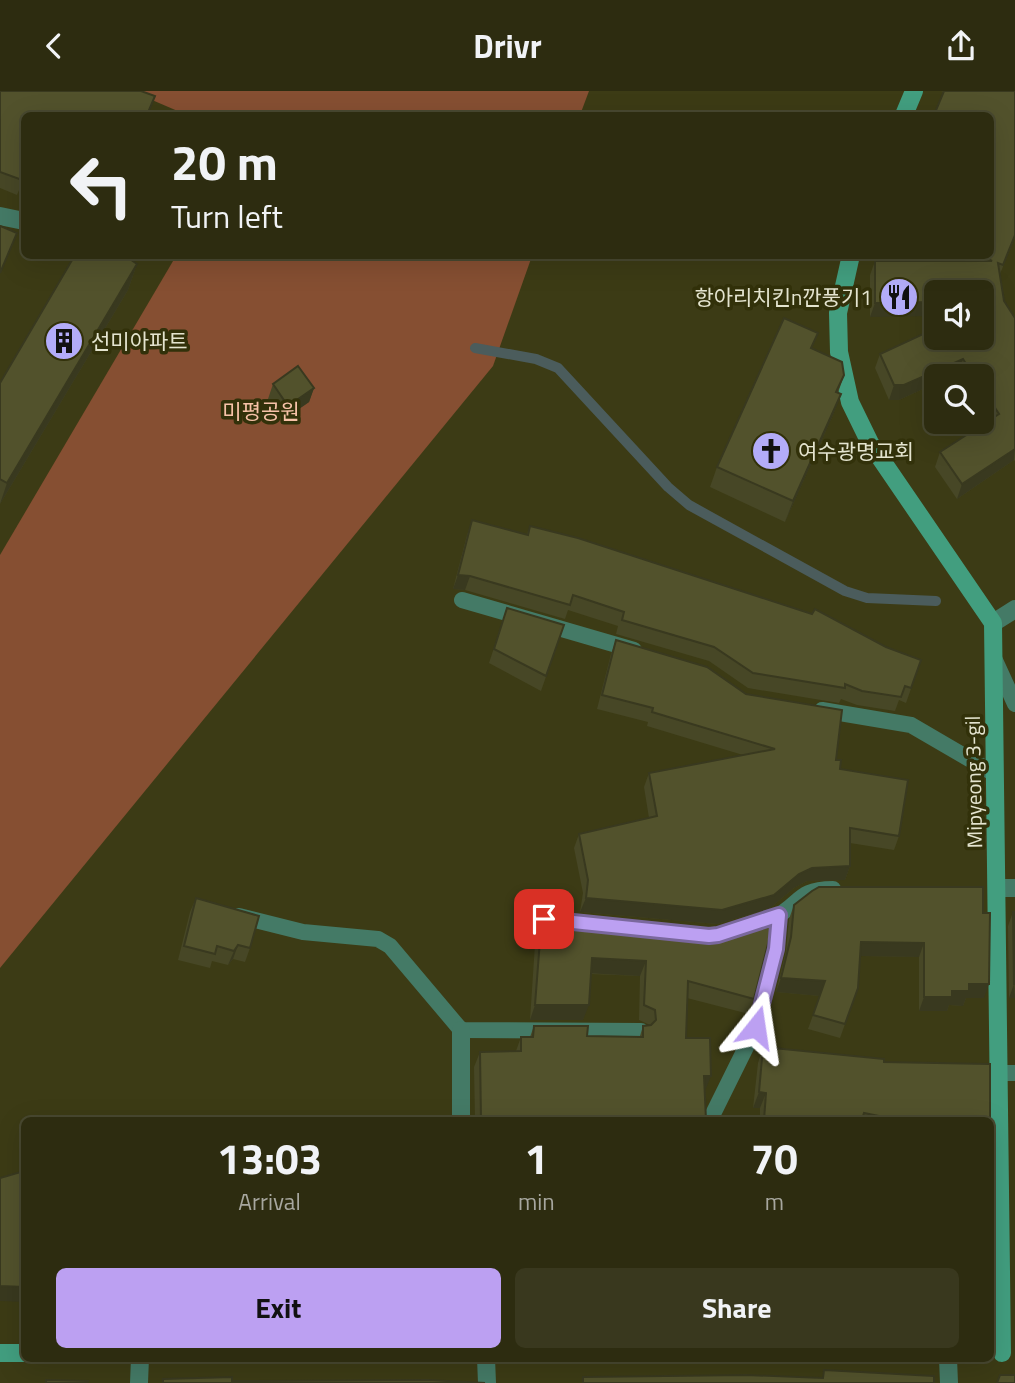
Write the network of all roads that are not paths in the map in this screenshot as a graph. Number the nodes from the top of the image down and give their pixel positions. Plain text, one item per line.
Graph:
1 (914, 91) edge
2 (905, 112) edge
3 (0, 216) edge
4 (21, 220) edge
5 (850, 259) edge
6 (462, 600) dead end
7 (1015, 609) edge
8 (993, 623) junction
9 (655, 656) edge
10 (994, 658) junction
11 (1015, 705) edge
12 (812, 709) edge
13 (995, 774) junction
14 (998, 888) edge
15 (850, 889) edge
16 (224, 912) edge
17 (779, 915) junction
18 (742, 928) edge
19 (461, 1030) junction
20 (641, 1031) edge
21 (1007, 1073) edge
22 (461, 1117) edge
23 (711, 1117) edge
24 (0, 1353) edge
25 (21, 1353) edge
26 (1003, 1353) edge
27 (140, 1362) edge
28 (486, 1362) edge
29 (948, 1362) edge
30 (139, 1383) edge
31 (487, 1383) edge
32 (949, 1383) edge

1 - 2 street
3 - 4 street
5 - 8 street
6 - 9 lane
7 - 8 street
8 - 10 street, Mipyeong 3-gil
10 - 11 lane
10 - 13 street, Mipyeong 3-gil
12 - 13 lane
13 - 14 street, Mipyeong 3-gil
14 - 21 street, Mipyeong 3-gil
15 - 17 lane
16 - 19 lane
17 - 18 lane
17 - 23 lane
19 - 20 lane
19 - 22 street
21 - 26 street, Mipyeong 3-gil
24 - 25 street
27 - 30 street
28 - 31 street
29 - 32 street

